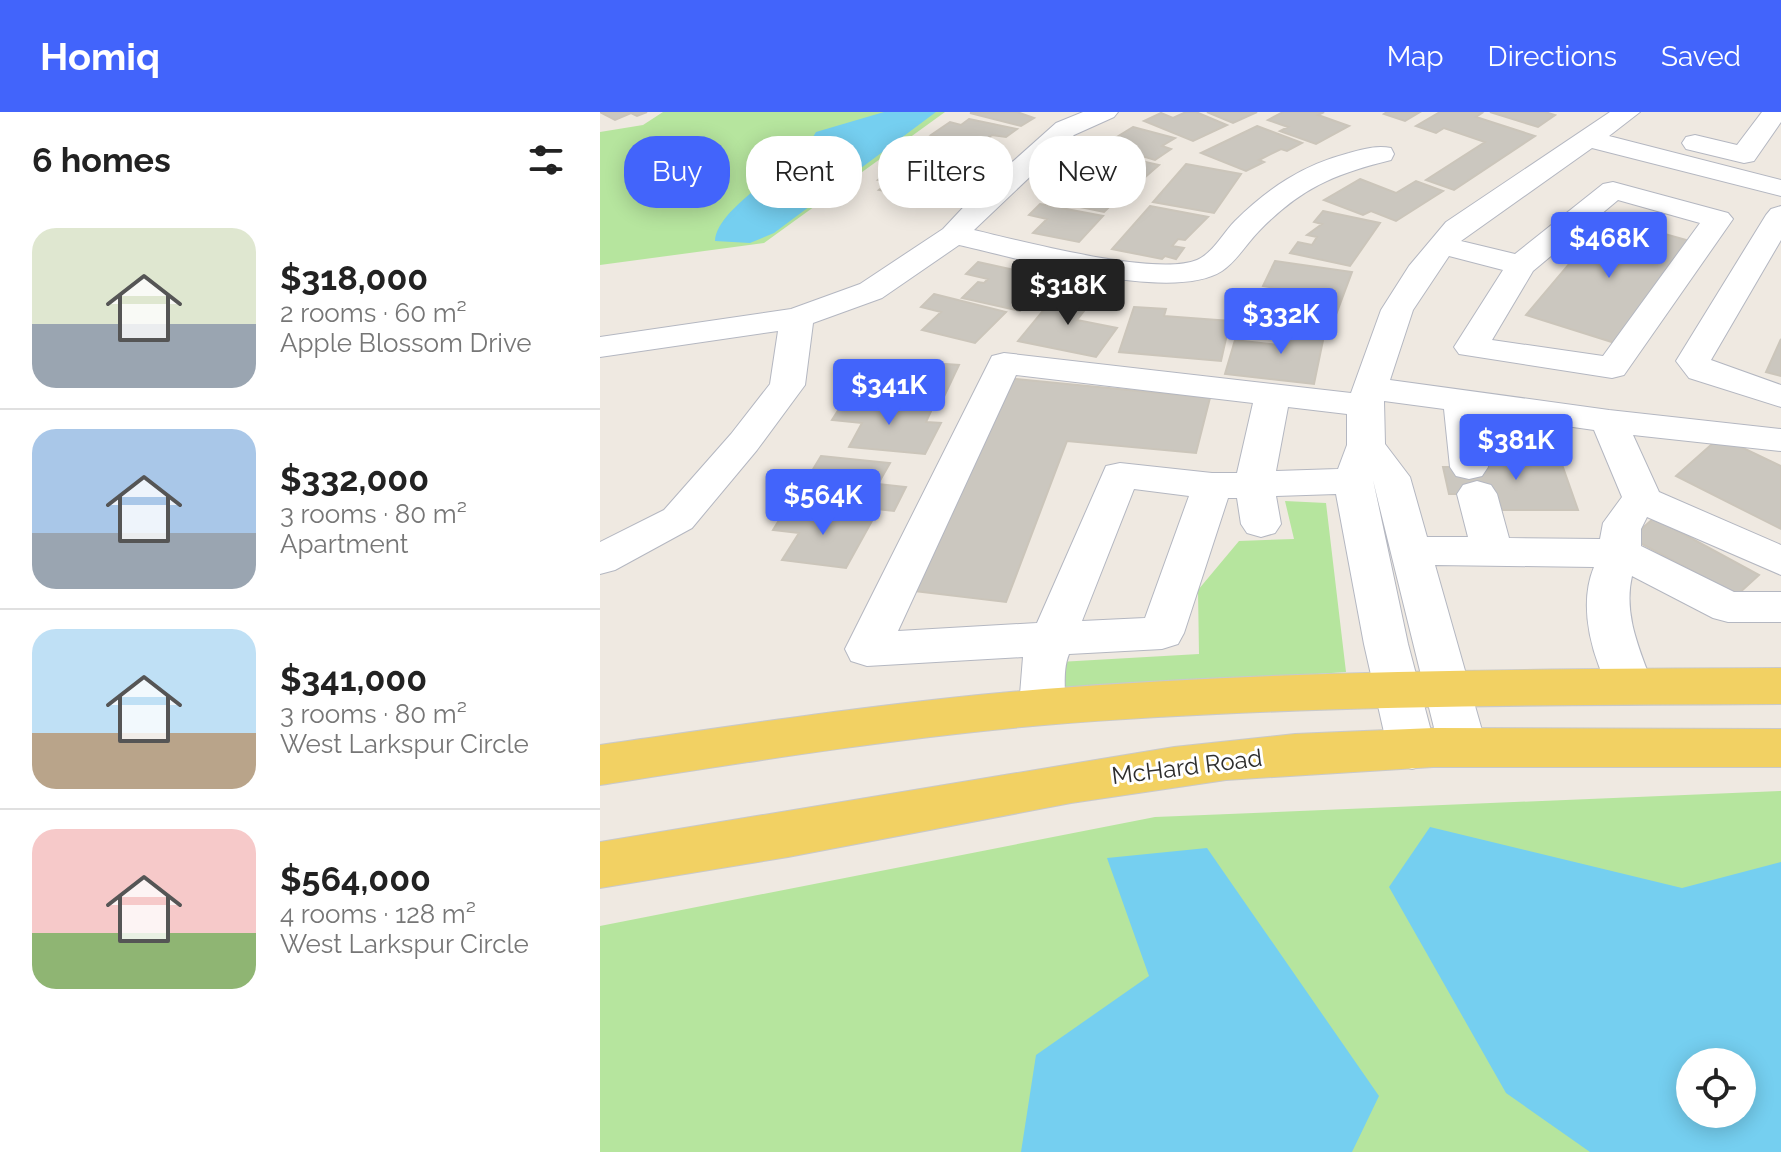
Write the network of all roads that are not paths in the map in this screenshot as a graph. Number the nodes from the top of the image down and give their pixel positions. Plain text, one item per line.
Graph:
1 (1105, 112) edge
2 (1627, 112) edge
3 (1775, 112) edge
4 (1708, 115) dead end
5 (1589, 139) junction
6 (1685, 140) junction
7 (1381, 154) dead end
8 (1656, 157) junction
9 (1781, 188) edge
10 (1779, 222) edge
11 (954, 235) junction
12 (1442, 245) junction
13 (1766, 264) edge
14 (1521, 265) junction
15 (797, 318) junction
16 (600, 347) edge
17 (1273, 395) junction
18 (1781, 396) edge
19 (1461, 400) junction
20 (1609, 421) junction
21 (1363, 430) junction
22 (1781, 440) edge
23 (1254, 484) junction
24 (1212, 486) junction
25 (1643, 500) junction
26 (1261, 524) dead end
27 (1411, 551) junction
28 (1492, 552) junction
29 (1621, 553) junction
30 (600, 560) edge
31 (1781, 561) edge
32 (1781, 607) edge
33 (1053, 639) junction
34 (1630, 686) junction
35 (1781, 686) edge
36 (1446, 687) junction
37 (1397, 688) junction
38 (1042, 707) junction
39 (1463, 748) junction
40 (1781, 748) edge
41 (1412, 750) junction
42 (600, 765) edge
43 (600, 865) edge

1 - 11 street
2 - 5 street
3 - 6 street
4 - 6 street
5 - 8 street
5 - 12 street
6 - 8 street
7 - 11 street
8 - 9 street
10 - 13 street
11 - 15 street
12 - 14 street
12 - 21 street
13 - 18 street
14 - 14 street
15 - 16 street
15 - 30 street
17 - 21 street
17 - 23 street
17 - 33 street
19 - 20 street
19 - 21 street
19 - 28 street
20 - 22 street
20 - 25 street
21 - 23 street
21 - 27 street
21 - 37 street
23 - 24 street
23 - 26 street
24 - 33 street
24 - 33 street
25 - 29 street
25 - 31 street
27 - 28 street
27 - 36 street
28 - 29 street
29 - 32 street
29 - 34 street
33 - 38 street
34 - 35 main road
34 - 36 main road
36 - 37 main road
36 - 39 street
37 - 38 main road
37 - 41 street
38 - 42 main road
39 - 40 main road, McHard Road
39 - 41 main road, McHard Road
41 - 43 main road, McHard Road

